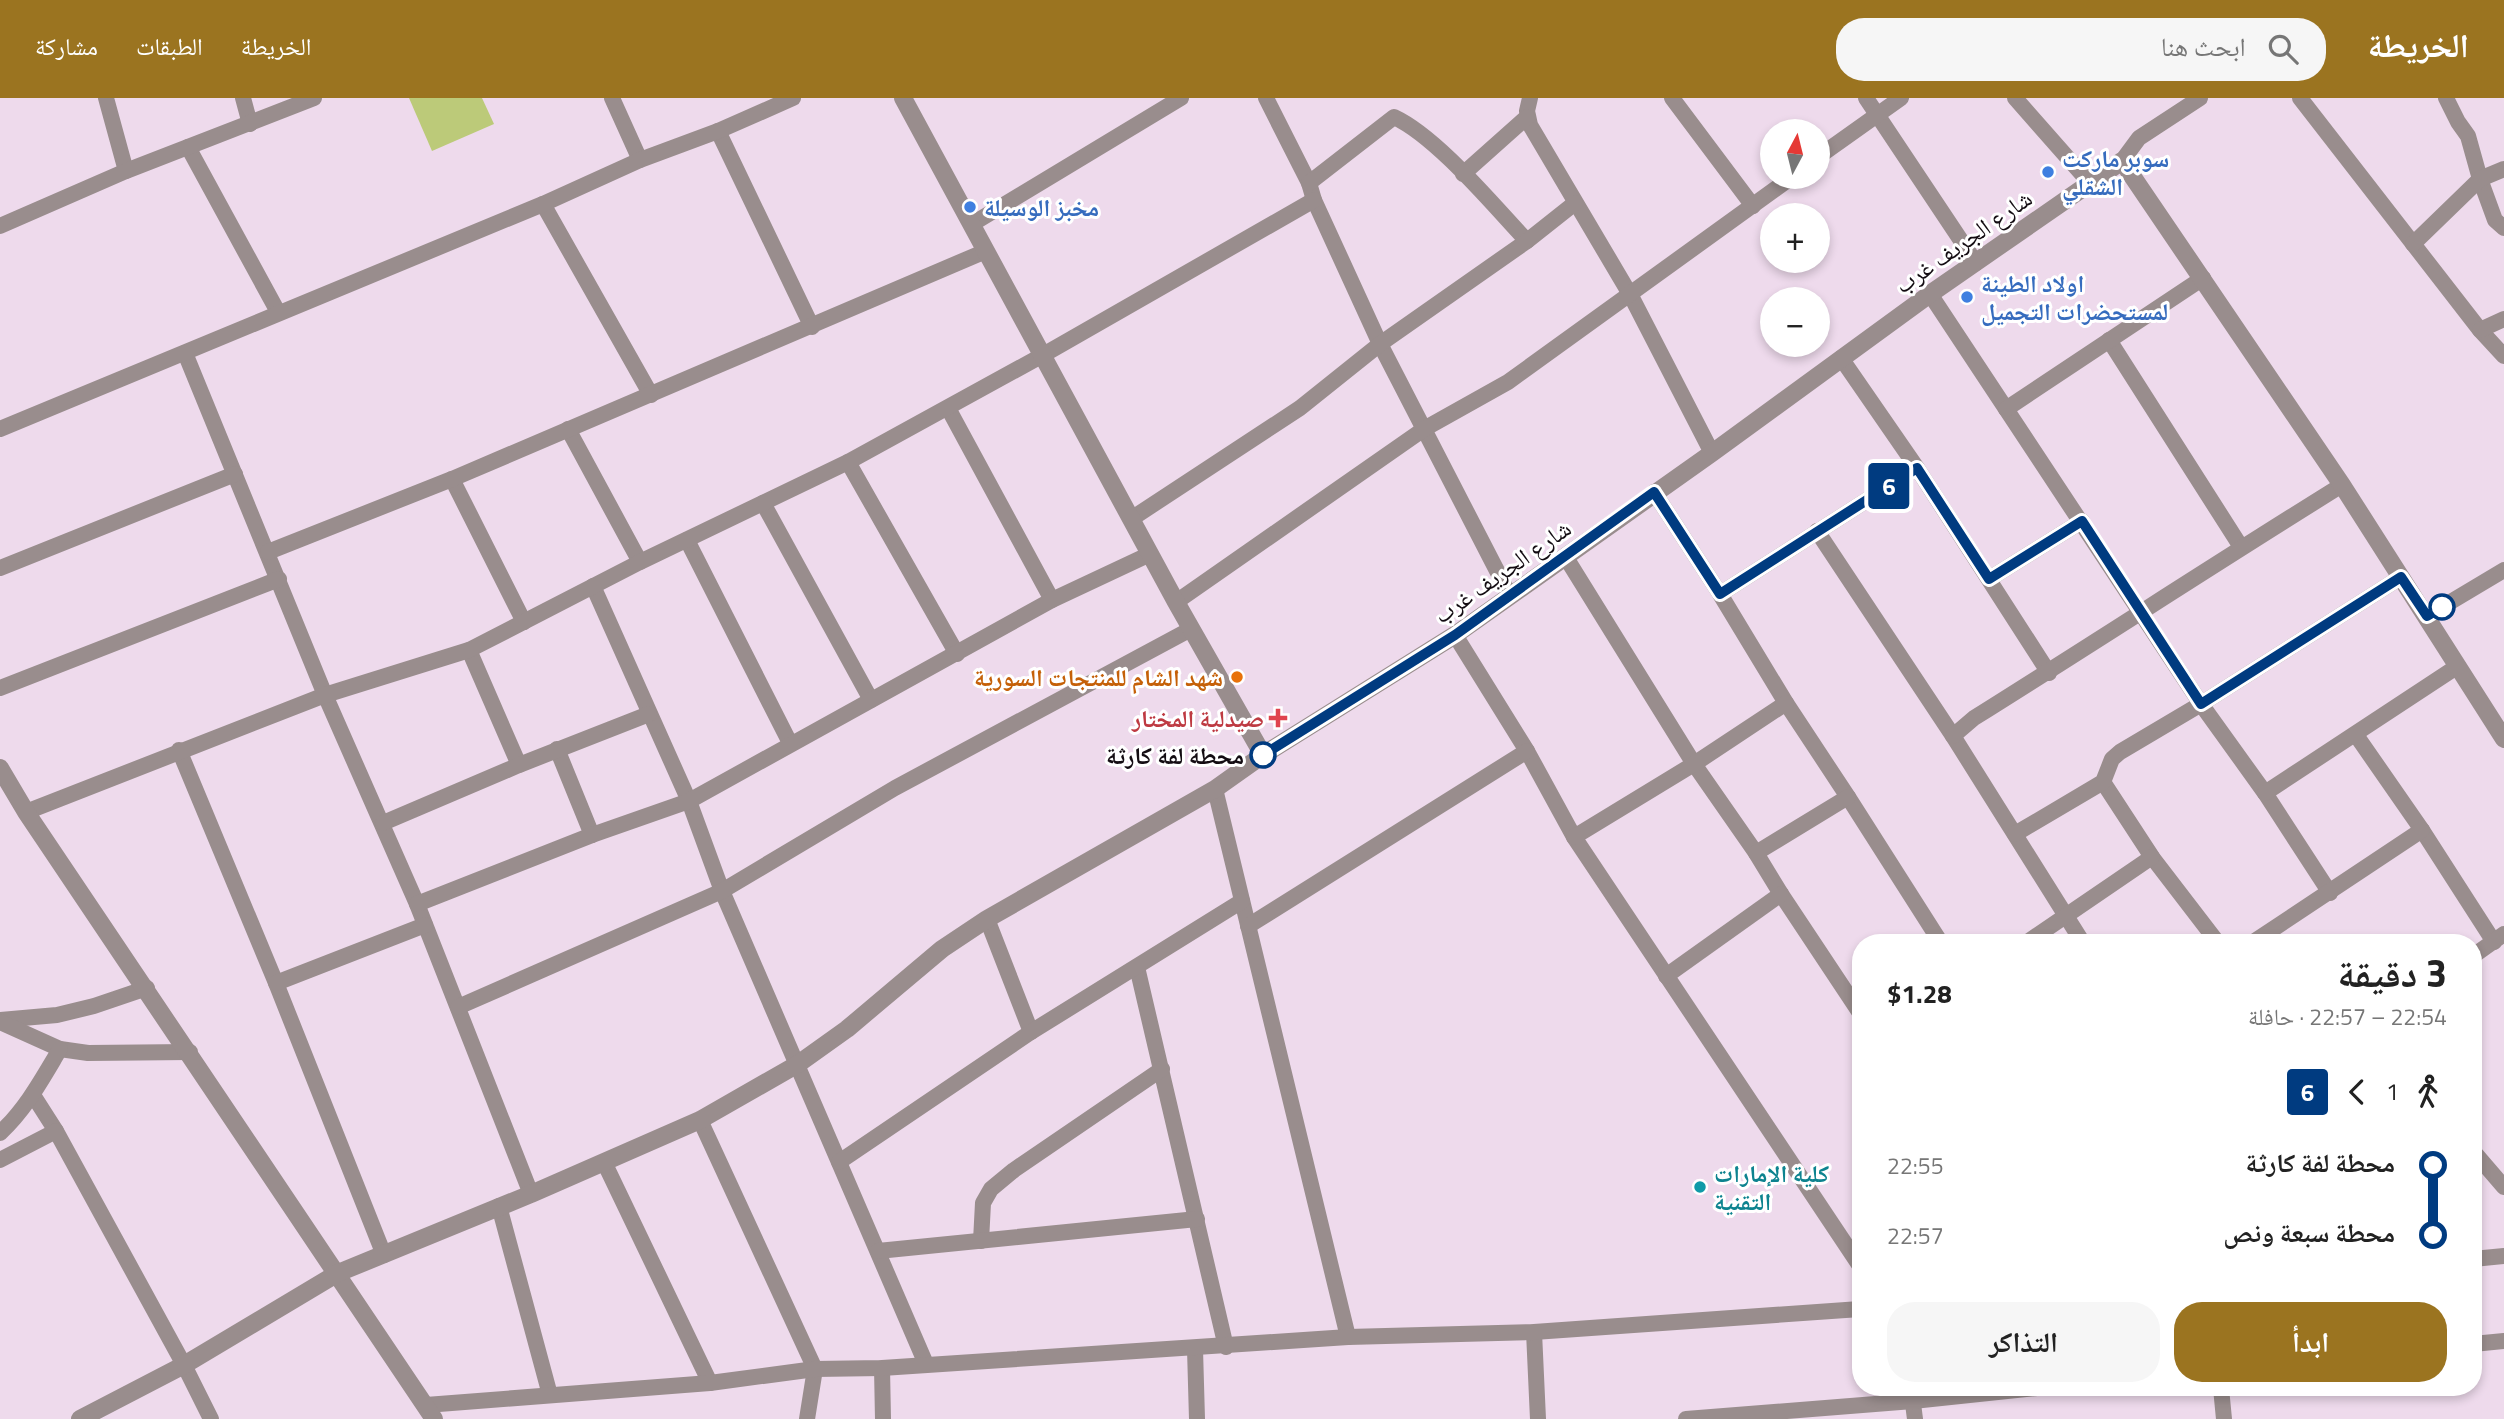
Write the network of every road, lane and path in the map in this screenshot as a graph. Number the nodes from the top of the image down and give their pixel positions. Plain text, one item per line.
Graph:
1 (106, 98) edge
2 (243, 98) edge
3 (314, 98) edge
4 (612, 98) edge
5 (793, 98) edge
6 (903, 98) edge
7 (1181, 98) edge
8 (1266, 98) edge
9 (1530, 98) edge
10 (1672, 98) edge
11 (1866, 98) edge
12 (1901, 98) edge
13 (2015, 98) edge
14 (2200, 98) edge
15 (2300, 98) edge
16 (2446, 98) edge
17 (1877, 113) junction
18 (1527, 117) junction
19 (250, 124) junction
20 (718, 131) junction
21 (188, 147) junction
22 (1830, 149) edge
23 (640, 160) junction
24 (2122, 160) junction
25 (2504, 169) edge
26 (126, 172) junction
27 (1463, 174) junction
28 (2480, 179) junction
29 (2089, 182) junction
30 (1309, 183) junction
31 (1776, 189) edge
32 (1314, 200) junction
33 (1575, 203) junction
34 (543, 204) junction
35 (1753, 206) junction
36 (972, 224) junction
37 (0, 226) edge
38 (2504, 228) edge
39 (1527, 241) junction
40 (2413, 244) junction
41 (986, 251) junction
42 (1976, 263) junction
43 (2203, 278) junction
44 (1930, 295) junction
45 (1631, 296) junction
46 (278, 312) junction
47 (2504, 319) edge
48 (812, 327) junction
49 (2480, 330) junction
50 (2109, 340) junction
51 (1380, 344) junction
52 (186, 353) junction
53 (1043, 355) junction
54 (2504, 356) edge
55 (1841, 359) junction
56 (651, 395) junction
57 (948, 408) junction
58 (2006, 409) junction
59 (0, 429) edge
60 (569, 429) junction
61 (1424, 429) junction
62 (1712, 453) junction
63 (848, 462) junction
64 (1917, 468) junction
65 (235, 474) junction
66 (452, 479) junction
67 (2342, 485) junction
68 (1654, 492) junction
69 (763, 503) junction
70 (1131, 519) junction
71 (2082, 521) junction
72 (1817, 531) junction
73 (687, 540) junction
74 (2241, 547) junction
75 (268, 552) junction
76 (1150, 554) junction
77 (1565, 556) junction
78 (640, 562) junction
79 (0, 568) edge
80 (2504, 570) edge
81 (2401, 577) junction
82 (279, 579) junction
83 (1989, 579) junction
84 (593, 586) junction
85 (1720, 594) junction
86 (1510, 596) junction
87 (1052, 600) junction
88 (1176, 602) junction
89 (2142, 613) junction
90 (2427, 616) junction
91 (523, 622) junction
92 (1191, 629) junction
93 (1455, 635) junction
94 (469, 650) junction
95 (957, 654) junction
96 (2458, 666) junction
97 (2049, 673) junction
98 (0, 688) edge
99 (325, 695) junction
100 (870, 700) junction
101 (1786, 703) junction
102 (2201, 704) junction
103 (649, 714) junction
104 (2356, 735) junction
105 (1953, 736) junction
106 (2504, 738) edge
107 (790, 743) junction
108 (557, 749) junction
109 (179, 750) junction
110 (1527, 751) junction
111 (1263, 755) junction
112 (1694, 764) junction
113 (519, 765) junction
114 (0, 768) edge
115 (2104, 782) junction
116 (1215, 789) junction
117 (2265, 793) junction
118 (1848, 797) junction
119 (689, 801) junction
120 (26, 812) junction
121 (383, 823) junction
122 (2422, 830) junction
123 (2015, 834) junction
124 (592, 835) junction
125 (1574, 837) junction
126 (1756, 853) junction
127 (2152, 857) junction
128 (722, 891) junction
129 (2330, 893) junction
130 (1780, 894) junction
131 (1242, 901) junction
132 (417, 904) junction
133 (2065, 916) junction
134 (987, 919) junction
135 (425, 925) junction
136 (1248, 926) junction
137 (1935, 934) edge
138 (2039, 934) edge
139 (2077, 934) edge
140 (2211, 934) edge
141 (2266, 934) edge
142 (2499, 938) edge
143 (2482, 950) edge
144 (1137, 967) junction
145 (1666, 976) junction
146 (276, 983) junction
147 (146, 988) junction
148 (1852, 1001) edge
149 (458, 1007) junction
150 (0, 1021) edge
151 (1031, 1032) junction
152 (60, 1049) junction
153 (190, 1052) junction
154 (798, 1064) junction
155 (1162, 1069) junction
156 (33, 1095) junction
157 (700, 1120) junction
158 (56, 1131) junction
159 (0, 1133) edge
160 (0, 1160) edge
161 (604, 1161) junction
162 (2482, 1161) edge
163 (839, 1162) junction
164 (2504, 1187) edge
165 (531, 1194) junction
166 (499, 1206) junction
167 (1196, 1219) junction
168 (981, 1241) junction
169 (878, 1251) junction
170 (1852, 1254) edge
171 (384, 1255) junction
172 (2504, 1256) edge
173 (2482, 1258) edge
174 (338, 1273) junction
175 (1852, 1309) edge
176 (1534, 1332) junction
177 (1348, 1337) junction
178 (2504, 1341) edge
179 (2482, 1343) edge
180 (1226, 1347) junction
181 (1195, 1349) junction
182 (926, 1364) junction
183 (184, 1365) junction
184 (882, 1368) junction
185 (815, 1369) junction
186 (710, 1383) junction
187 (550, 1395) junction
188 (1894, 1396) edge
189 (1912, 1396) edge
190 (2222, 1396) edge
191 (430, 1412) edge
192 (80, 1419) edge
193 (211, 1419) edge
194 (807, 1419) edge
195 (883, 1419) edge
196 (1197, 1419) edge
197 (1538, 1419) edge
198 (1686, 1419) edge
199 (1915, 1419) edge
200 (2224, 1419) edge

1 - 26 street
2 - 19 street
3 - 19 street
4 - 23 street
5 - 20 street
6 - 36 street
7 - 36 street
8 - 30 street
9 - 18 street
10 - 35 street
11 - 17 street
12 - 17 street
13 - 29 street
14 - 24 street
15 - 40 street
16 - 28 street
17 - 22 street
17 - 42 street
18 - 27 street
18 - 33 street
19 - 21 street
20 - 23 street
20 - 48 street
21 - 26 street
21 - 46 street
23 - 34 street
24 - 29 street, شارع الجريف غرب
24 - 43 street
25 - 28 street
26 - 37 street
27 - 30 street
27 - 39 street
28 - 38 street
28 - 40 street
29 - 42 street, شارع الجريف غرب
30 - 32 street
31 - 35 street
32 - 51 street
32 - 53 street
33 - 39 street
33 - 45 street
34 - 46 street
34 - 56 street
35 - 45 street
36 - 41 street
39 - 51 street
40 - 49 street
41 - 48 street
41 - 53 street
42 - 44 street, شارع الجريف غرب
43 - 50 street
43 - 67 street
44 - 55 street, شارع الجريف غرب
44 - 58 street
45 - 61 street
45 - 62 street
46 - 52 street
47 - 49 street
48 - 56 street
49 - 54 street
50 - 58 street
50 - 74 street
51 - 61 street
51 - 70 street
52 - 59 street
52 - 65 street
53 - 57 street
53 - 70 street
55 - 62 street, شارع الجريف غرب
55 - 64 street
56 - 60 street
57 - 63 street
57 - 87 street
58 - 71 street
60 - 66 street
60 - 78 street
61 - 86 street
61 - 88 street
62 - 68 street, شارع الجريف غرب
63 - 69 street
63 - 95 street
64 - 72 street
64 - 83 street
65 - 75 street
65 - 79 street
66 - 75 street
66 - 91 street
67 - 74 street
67 - 81 street
68 - 77 street, شارع الجريف غرب
68 - 85 street
69 - 73 street
69 - 100 street
70 - 76 street
71 - 83 street
71 - 89 street
72 - 85 street
72 - 105 street
73 - 78 street
73 - 107 street
74 - 89 street
75 - 82 street
76 - 87 street
76 - 88 street
77 - 86 street, شارع الجريف غرب
77 - 112 street
78 - 84 street
80 - 90 street
81 - 90 street
81 - 102 street
82 - 98 street
82 - 99 street
83 - 97 street
84 - 91 street
84 - 103 street
85 - 101 street
86 - 93 street, شارع الجريف غرب
87 - 95 street
88 - 92 street
89 - 97 street
89 - 102 street
90 - 96 street
91 - 94 street
92 - 111 street
92 - 128 street
93 - 110 street
93 - 111 street, شارع الجريف غرب
94 - 99 street
94 - 113 street
95 - 100 street
96 - 104 street
96 - 106 street
97 - 105 street
99 - 109 street
99 - 121 street
100 - 107 street
101 - 112 street
101 - 118 street
102 - 115 street
102 - 117 street
103 - 108 street
103 - 119 street
104 - 117 street
104 - 122 street
105 - 123 street
107 - 119 street
108 - 113 street
108 - 124 street
109 - 120 street
109 - 146 street
110 - 125 street
110 - 136 street
111 - 116 street, شارع الجريف غرب
112 - 125 street
112 - 126 street
113 - 121 street
114 - 120 street
115 - 123 street
115 - 127 street
116 - 131 street
116 - 134 street, شارع الجريف غرب
117 - 129 street
118 - 126 street
118 - 137 street
119 - 124 street
119 - 128 street
120 - 147 street
121 - 132 street
122 - 129 street
122 - 142 street
123 - 133 street
124 - 132 street
125 - 145 street
126 - 130 street
127 - 133 street
127 - 140 street
128 - 149 street
128 - 154 street
129 - 141 street
130 - 145 street
130 - 148 street
131 - 136 street
131 - 144 street
132 - 135 street
133 - 138 street
133 - 139 street
134 - 151 street
134 - 154 street, شارع الجريف غرب
135 - 146 street
135 - 149 street
136 - 177 street
142 - 143 street
144 - 151 street
144 - 155 street
145 - 170 street
146 - 171 street
147 - 150 street
147 - 153 street
149 - 165 street
150 - 152 street
151 - 163 street
152 - 153 street
152 - 156 street
153 - 174 street
154 - 157 street, شارع الجريف غرب
154 - 163 street
155 - 167 street
155 - 168 street
156 - 158 street
156 - 159 street
157 - 161 street, شارع الجريف غرب
157 - 185 street
158 - 160 street
158 - 183 street
161 - 165 street, شارع الجريف غرب
161 - 186 street
162 - 164 street
163 - 169 street
165 - 166 street, شارع الجريف غرب
166 - 171 street, شارع الجريف غرب
166 - 187 street
167 - 168 street
167 - 180 street
168 - 169 street
169 - 182 street
171 - 174 street, شارع الجريف غرب
172 - 173 street
174 - 183 street, شارع الجريف غرب
174 - 191 street
175 - 176 street
176 - 177 street
176 - 197 street
177 - 180 street
178 - 179 street
180 - 181 street
181 - 182 street
181 - 196 street
182 - 184 street
183 - 192 street, شارع الجريف غرب
183 - 193 street
184 - 185 street
184 - 195 street
185 - 186 street
185 - 194 street
186 - 187 street
187 - 191 street
188 - 198 street
189 - 199 street
190 - 200 street

